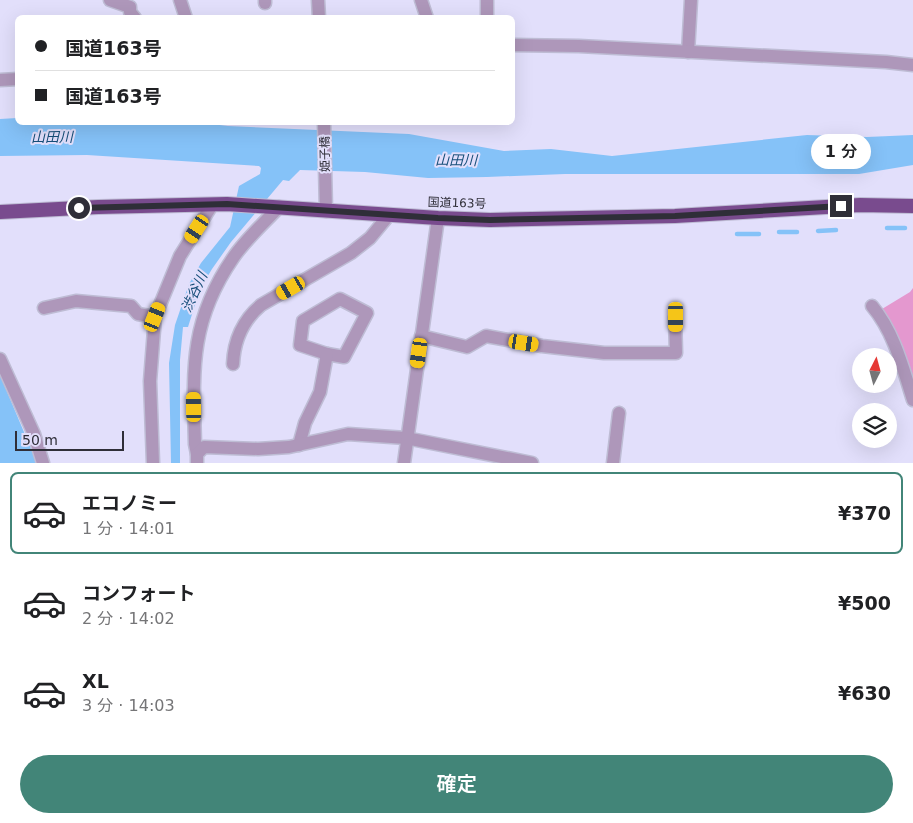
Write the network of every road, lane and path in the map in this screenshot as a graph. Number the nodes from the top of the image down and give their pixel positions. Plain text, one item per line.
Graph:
1 (110, 0) edge
2 (180, 0) edge
3 (318, 0) edge
4 (421, 0) edge
5 (487, 0) edge
6 (690, 0) edge
7 (132, 15) edge
8 (185, 15) edge
9 (319, 15) edge
10 (426, 15) edge
11 (487, 15) edge
12 (515, 45) edge
13 (688, 52) junction
14 (913, 65) edge
15 (15, 78) edge
16 (0, 80) edge
17 (324, 125) edge
18 (212, 205) junction
19 (913, 206) edge
20 (277, 207) junction
21 (326, 211) junction
22 (0, 212) edge
23 (389, 215) junction
24 (438, 218) junction
25 (872, 306) dead end
26 (44, 308) dead end
27 (155, 317) junction
28 (676, 317) dead end
29 (421, 336) junction
30 (327, 354) junction
31 (0, 359) edge
32 (233, 364) dead end
33 (913, 400) edge
34 (619, 413) dead end
35 (406, 438) junction
36 (299, 445) junction
37 (197, 458) edge
38 (44, 463) edge
39 (154, 463) edge
40 (404, 463) edge
41 (532, 463) edge
42 (613, 463) edge

1 - 7 street
2 - 8 street
3 - 9 street
4 - 10 street
5 - 11 street
6 - 13 street
12 - 13 street
13 - 14 street
15 - 16 street
17 - 21 street, 姫子橋
18 - 20 highway, 国道163号
18 - 22 highway, 国道163号
18 - 27 street
19 - 24 highway, 国道163号
20 - 21 highway, 国道163号
20 - 37 street
21 - 23 highway, 国道163号
23 - 24 highway, 国道163号
23 - 32 street
24 - 29 street
25 - 33 street
26 - 27 street
27 - 39 street
28 - 29 street
29 - 35 street
30 - 30 street
30 - 36 street
31 - 38 street
34 - 42 street
35 - 36 street
35 - 40 street
35 - 41 street
36 - 37 street

